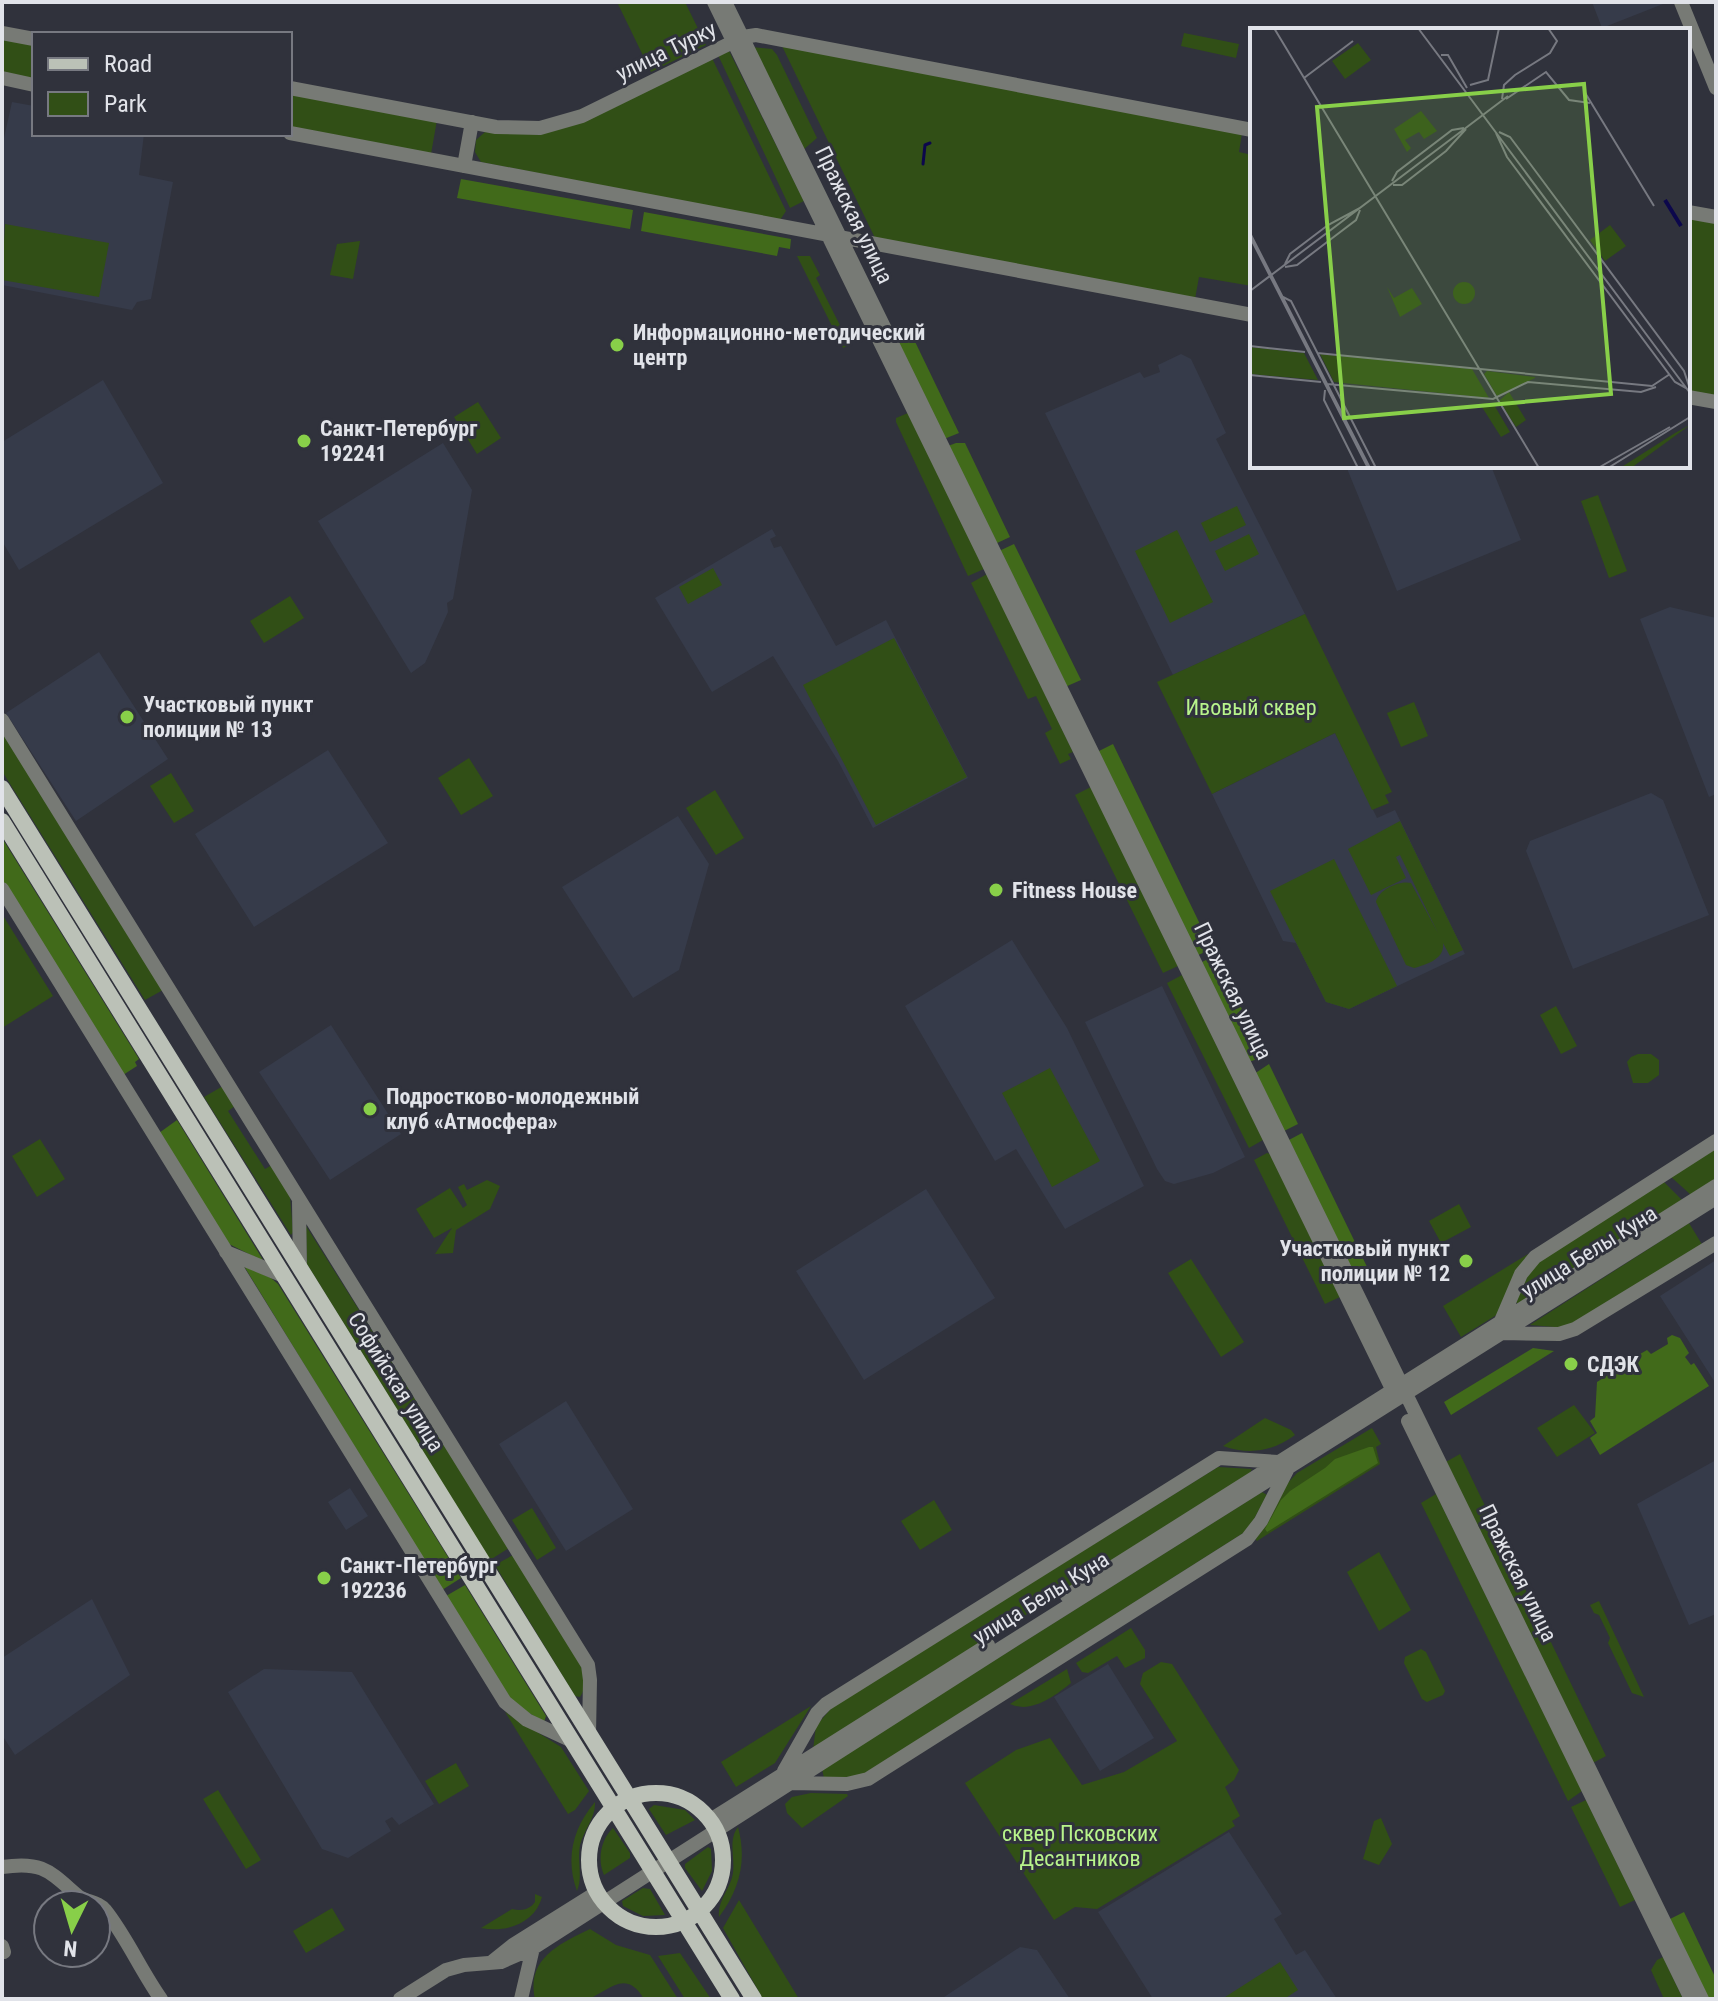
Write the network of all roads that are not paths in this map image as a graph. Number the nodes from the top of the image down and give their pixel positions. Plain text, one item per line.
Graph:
1 (714, 2) edge
2 (725, 2) edge
3 (1681, 2) edge
4 (2, 33) edge
5 (32, 39) edge
6 (738, 40) junction
7 (2, 78) edge
8 (32, 85) edge
9 (292, 88) edge
10 (1716, 88) edge
11 (472, 122) junction
12 (1250, 130) edge
13 (292, 133) edge
14 (464, 166) junction
15 (1690, 212) edge
16 (1716, 217) edge
17 (834, 236) junction
18 (1250, 315) edge
19 (1690, 397) edge
20 (1716, 402) edge
21 (2, 720) edge
22 (2, 788) edge
23 (2, 821) edge
24 (2, 889) edge
25 (1716, 1141) edge
26 (1716, 1186) edge
27 (1716, 1198) edge
28 (299, 1200) junction
29 (1716, 1243) edge
30 (226, 1252) junction
31 (292, 1273) junction
32 (1502, 1327) junction
33 (339, 1349) junction
34 (1399, 1392) junction
35 (1283, 1466) junction
36 (589, 1734) junction
37 (572, 1741) junction
38 (786, 1779) junction
39 (621, 1803) junction
40 (716, 1824) junction
41 (669, 1862) junction
42 (2, 1867) edge
43 (653, 1871) junction
44 (600, 1898) junction
45 (700, 1913) junction
46 (684, 1922) junction
47 (533, 1948) junction
48 (497, 1962) junction
49 (525, 1982) junction
50 (161, 1999) edge
51 (400, 1999) edge
52 (521, 1999) edge
53 (732, 1999) edge
54 (754, 1999) edge
55 (1691, 1999) edge
56 (1702, 1999) edge

1 - 6 street, Пражская улица
2 - 6 street, Пражская улица
3 - 10 street
4 - 5 street
6 - 11 street, улица Турку
6 - 12 street, улица Турку
6 - 17 street, Пражская улица
7 - 8 street
9 - 11 street, улица Турку
11 - 14 street
13 - 14 street
14 - 17 street
15 - 16 street
17 - 18 street
17 - 34 street, Пражская улица
19 - 20 street
21 - 28 street
22 - 31 main road, Софийская улица
23 - 31 main road, Софийская улица
24 - 30 street
25 - 32 street
26 - 32 street, улица Белы Куна
27 - 32 street, улица Белы Куна
28 - 31 street
28 - 36 street
29 - 32 street
30 - 31 street
30 - 37 street
31 - 33 main road, Софийская улица
32 - 34 street, улица Белы Куна
33 - 36 main road, Софийская улица
33 - 37 main road, Софийская улица
34 - 35 street, улица Белы Куна
34 - 55 street, Пражская улица
34 - 56 street, Пражская улица
35 - 38 street, улица Белы Куна
35 - 38 street
35 - 38 street
36 - 39 main road, Софийская улица
37 - 39 main road, Софийская улица
38 - 40 street, улица Белы Куна
39 - 40 main road
39 - 41 main road, Софийская улица
39 - 43 main road, Софийская улица
39 - 44 main road
40 - 41 street, улица Белы Куна
40 - 45 main road
41 - 43 street, улица Белы Куна
41 - 45 main road, Софийская улица
42 - 50 street
43 - 44 street, улица Белы Куна
43 - 46 main road, Софийская улица
44 - 46 main road
44 - 47 street, улица Белы Куна
44 - 48 street, улица Белы Куна
45 - 46 main road
45 - 54 main road, Софийская улица
46 - 53 main road, Софийская улица
47 - 48 street, улица Белы Куна
47 - 49 street
48 - 49 street
48 - 51 street
49 - 52 street

